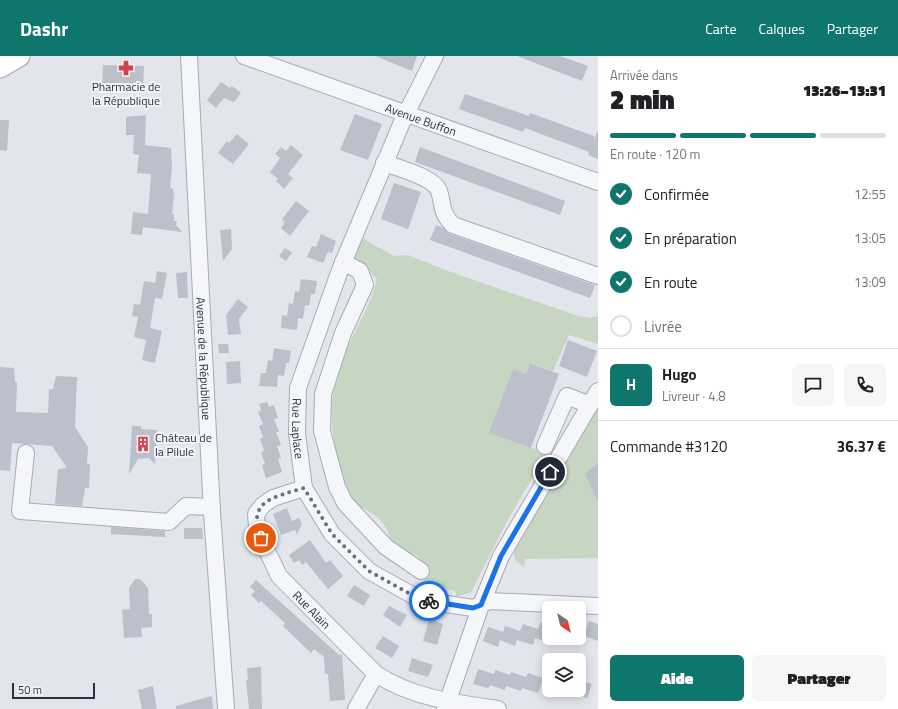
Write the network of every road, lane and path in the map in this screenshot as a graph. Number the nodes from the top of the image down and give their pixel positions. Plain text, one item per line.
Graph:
1 (19, 56) edge
2 (189, 56) edge
3 (244, 56) edge
4 (436, 56) edge
5 (0, 67) edge
6 (406, 114) junction
7 (384, 163) junction
8 (598, 182) edge
9 (343, 262) junction
10 (598, 276) edge
11 (598, 390) edge
12 (590, 405) junction
13 (545, 446) dead end
14 (26, 453) dead end
15 (304, 488) junction
16 (212, 507) junction
17 (421, 570) dead end
18 (481, 605) junction
19 (598, 606) edge
20 (376, 674) junction
21 (447, 705) edge
22 (226, 709) edge
23 (356, 709) edge
24 (498, 709) edge

1 - 5 main road
2 - 16 street, Avenue de la République
3 - 6 street, Avenue Buffon
4 - 6 street, Rue Laplace
6 - 7 street, Rue Laplace
6 - 8 street, Avenue Buffon
7 - 9 street, Rue Laplace
7 - 10 street
9 - 15 street, Rue Laplace
9 - 17 street
11 - 12 street
12 - 13 street
12 - 18 street
14 - 16 street
15 - 18 street, Rue Laplace
15 - 20 street, Rue Alain
16 - 22 street, Avenue de la République
18 - 19 street, Rue Laplace
18 - 21 street
20 - 21 street, Rue Alain
20 - 23 street
21 - 24 street, Rue Alain

